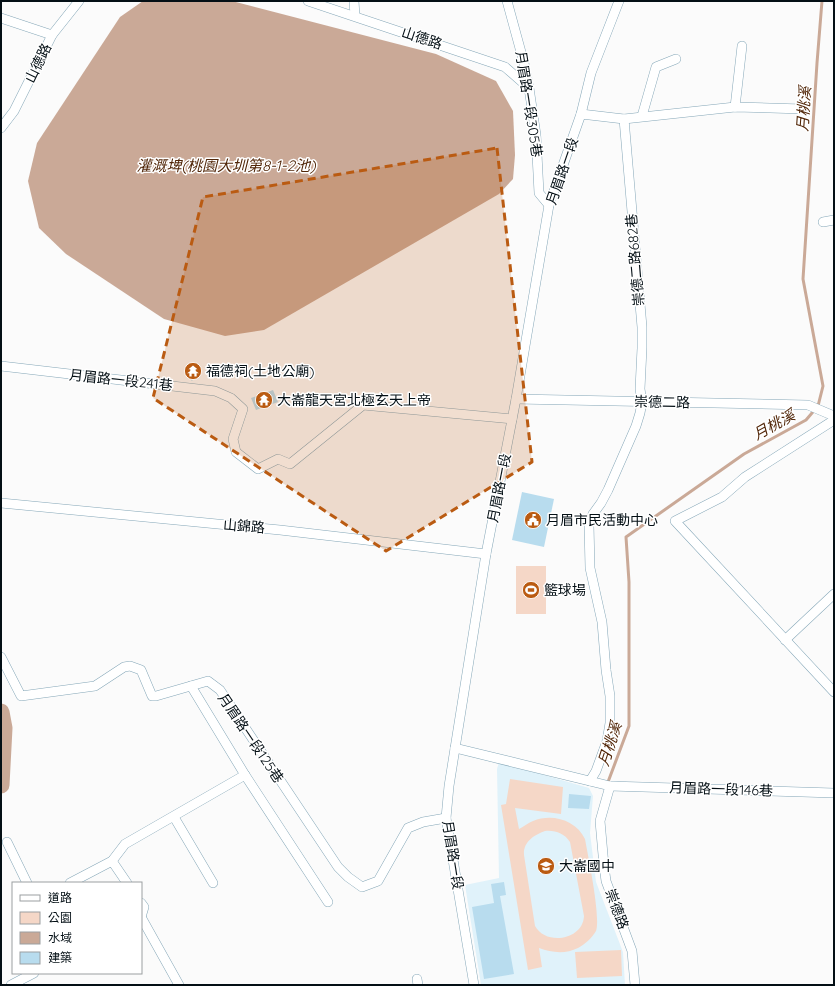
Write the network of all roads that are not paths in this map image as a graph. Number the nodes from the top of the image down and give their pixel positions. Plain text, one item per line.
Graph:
1 (79, 1) edge
2 (308, 1) edge
3 (354, 1) edge
4 (507, 1) edge
5 (619, 1) edge
6 (355, 16) junction
7 (1, 18) edge
8 (52, 35) junction
9 (742, 46) dead end
10 (676, 59) dead end
11 (529, 88) junction
12 (735, 107) junction
13 (803, 109) dead end
14 (581, 114) junction
15 (642, 116) junction
16 (624, 119) junction
17 (1, 128) edge
18 (549, 206) junction
19 (834, 220) edge
20 (822, 222) dead end
21 (1, 366) edge
22 (516, 398) junction
23 (642, 402) junction
24 (834, 416) edge
25 (512, 419) junction
26 (834, 420) edge
27 (1, 503) edge
28 (486, 554) junction
29 (834, 594) edge
30 (785, 640) junction
31 (1, 657) edge
32 (191, 686) junction
33 (834, 692) edge
34 (455, 748) junction
35 (246, 775) junction
36 (593, 781) junction
37 (609, 786) junction
38 (834, 793) edge
39 (174, 817) junction
40 (446, 818) junction
41 (7, 842) dead end
42 (112, 861) junction
43 (27, 882) edge
44 (72, 882) edge
45 (126, 882) edge
46 (213, 883) dead end
47 (328, 902) dead end
48 (142, 904) edge
49 (142, 914) edge
50 (142, 919) edge
51 (32, 974) edge
52 (11, 985) edge
53 (179, 985) edge
54 (474, 985) edge
55 (635, 985) edge

1 - 8 street, 山德路
2 - 6 street, 山德路
3 - 6 street
4 - 11 street, 月眉路一段305巷
5 - 14 street, 月眉路一段
6 - 11 street, 山德路
7 - 8 street
8 - 17 street, 山德路
9 - 12 street
10 - 15 street
11 - 18 street, 月眉路一段305巷
12 - 13 street
12 - 15 street
14 - 16 street
14 - 18 street, 月眉路一段
15 - 16 street
16 - 23 street, 崇德二路682巷
18 - 22 street, 月眉路一段
19 - 20 street
21 - 25 street, 月眉路一段241巷
22 - 23 street, 崇德二路
22 - 25 street, 月眉路一段
23 - 24 street, 崇德二路
23 - 36 street, 崇德二路682巷
25 - 28 street, 月眉路一段
26 - 30 street
27 - 28 street, 山錦路
28 - 34 street, 月眉路一段
29 - 30 street
30 - 33 street
31 - 32 street, 月眉路一段125巷
32 - 35 street
32 - 40 street, 月眉路一段125巷
34 - 36 street
34 - 40 street, 月眉路一段
35 - 39 street
35 - 47 street
36 - 37 street, 月眉路一段146巷
37 - 38 street, 月眉路一段146巷
37 - 55 street, 崇德路
39 - 42 street
39 - 46 street
40 - 54 street, 月眉路一段
41 - 43 street
42 - 44 street
42 - 45 street
48 - 49 street
50 - 53 street
51 - 52 street

